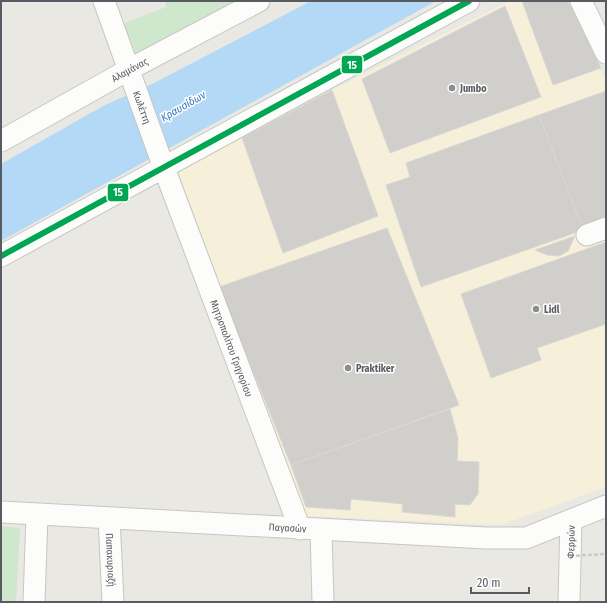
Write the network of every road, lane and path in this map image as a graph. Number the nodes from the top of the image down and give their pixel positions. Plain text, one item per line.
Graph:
1 (259, 1) edge
2 (469, 1) edge
3 (581, 1) edge
4 (111, 6) edge
5 (606, 53) edge
6 (128, 70) junction
7 (1, 141) edge
8 (164, 168) junction
9 (1, 256) edge
10 (606, 506) edge
11 (1, 512) edge
12 (37, 514) junction
13 (109, 518) junction
14 (571, 520) junction
15 (300, 528) junction
16 (321, 530) junction
17 (606, 554) edge
18 (570, 556) junction
19 (34, 602) edge
20 (113, 602) edge
21 (322, 602) edge
22 (569, 602) edge

1 - 6 street, Αλαμάνας
2 - 8 street
3 - 5 street
4 - 6 street, Κωλέττη
6 - 7 street, Αλαμάνας
6 - 8 street, Κωλέττη
8 - 9 street
8 - 15 street, Μητροπολίτου Γρηγορίου
10 - 14 street, Φερρών
11 - 12 street, Παγασών
12 - 13 street, Παγασών
12 - 19 street
13 - 15 street, Παγασών
13 - 20 street, Παπακυριαζή
14 - 16 street, Παγασών
14 - 18 street, Φερρών
15 - 16 street, Παγασών
16 - 21 street
17 - 18 path, bridge
18 - 22 street, Φερρών

